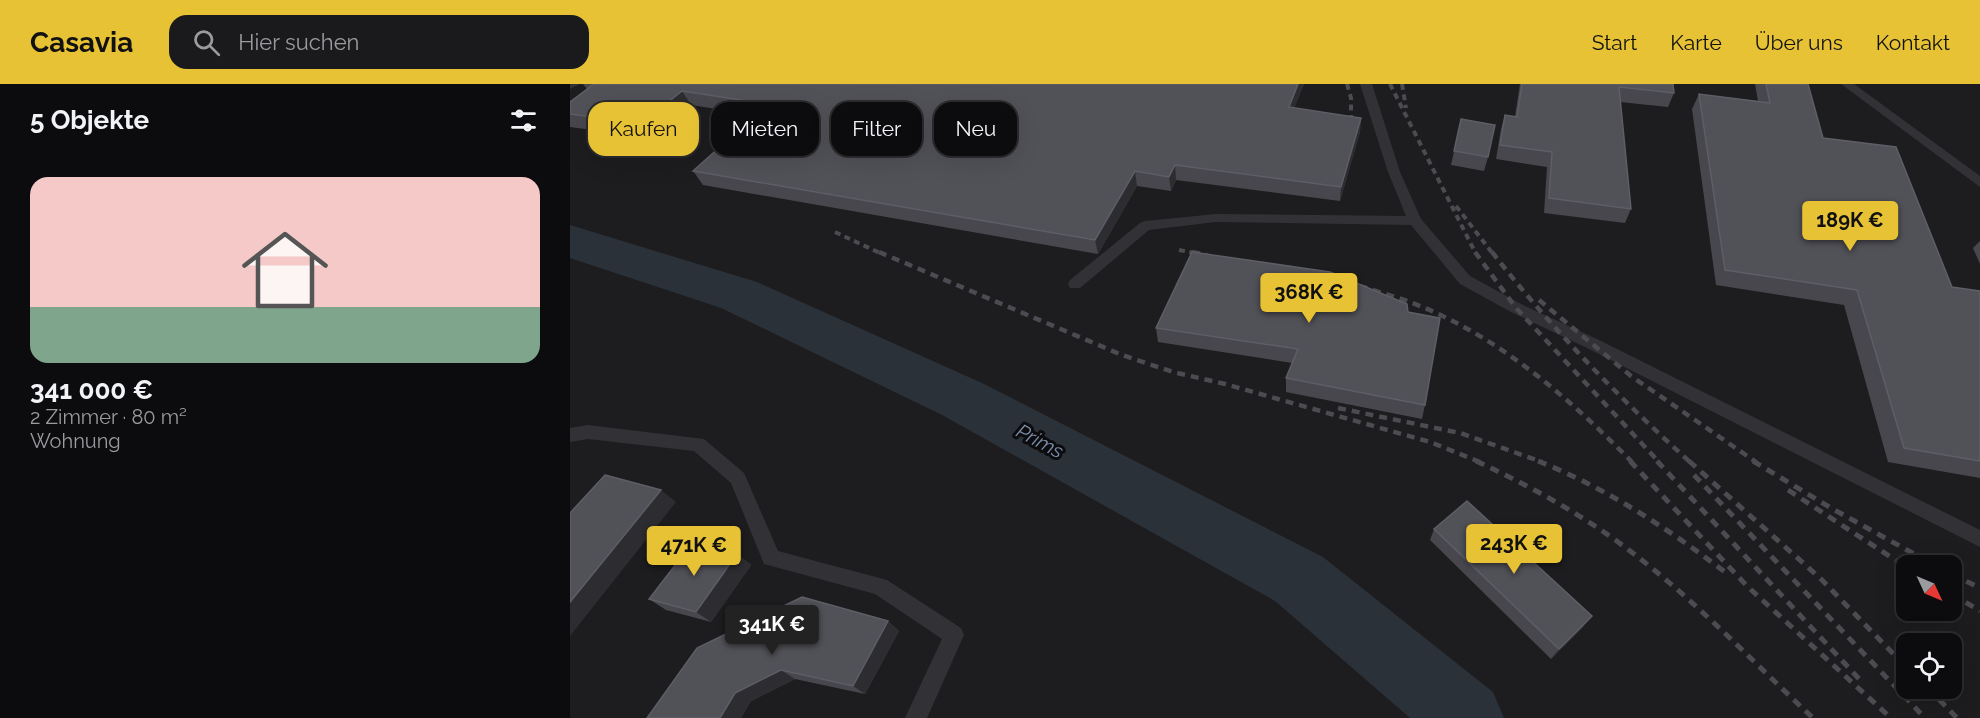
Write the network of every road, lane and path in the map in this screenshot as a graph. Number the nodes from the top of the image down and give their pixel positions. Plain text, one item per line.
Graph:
1 (574, 84) edge
2 (1366, 84) edge
3 (1847, 84) edge
4 (570, 86) edge
5 (1980, 183) edge
6 (1415, 221) junction
7 (1076, 284) dead end
8 (570, 435) edge
9 (1980, 539) edge
10 (916, 718) edge

1 - 4 lane
2 - 6 lane
3 - 5 lane
6 - 7 lane
6 - 9 lane
8 - 10 lane

